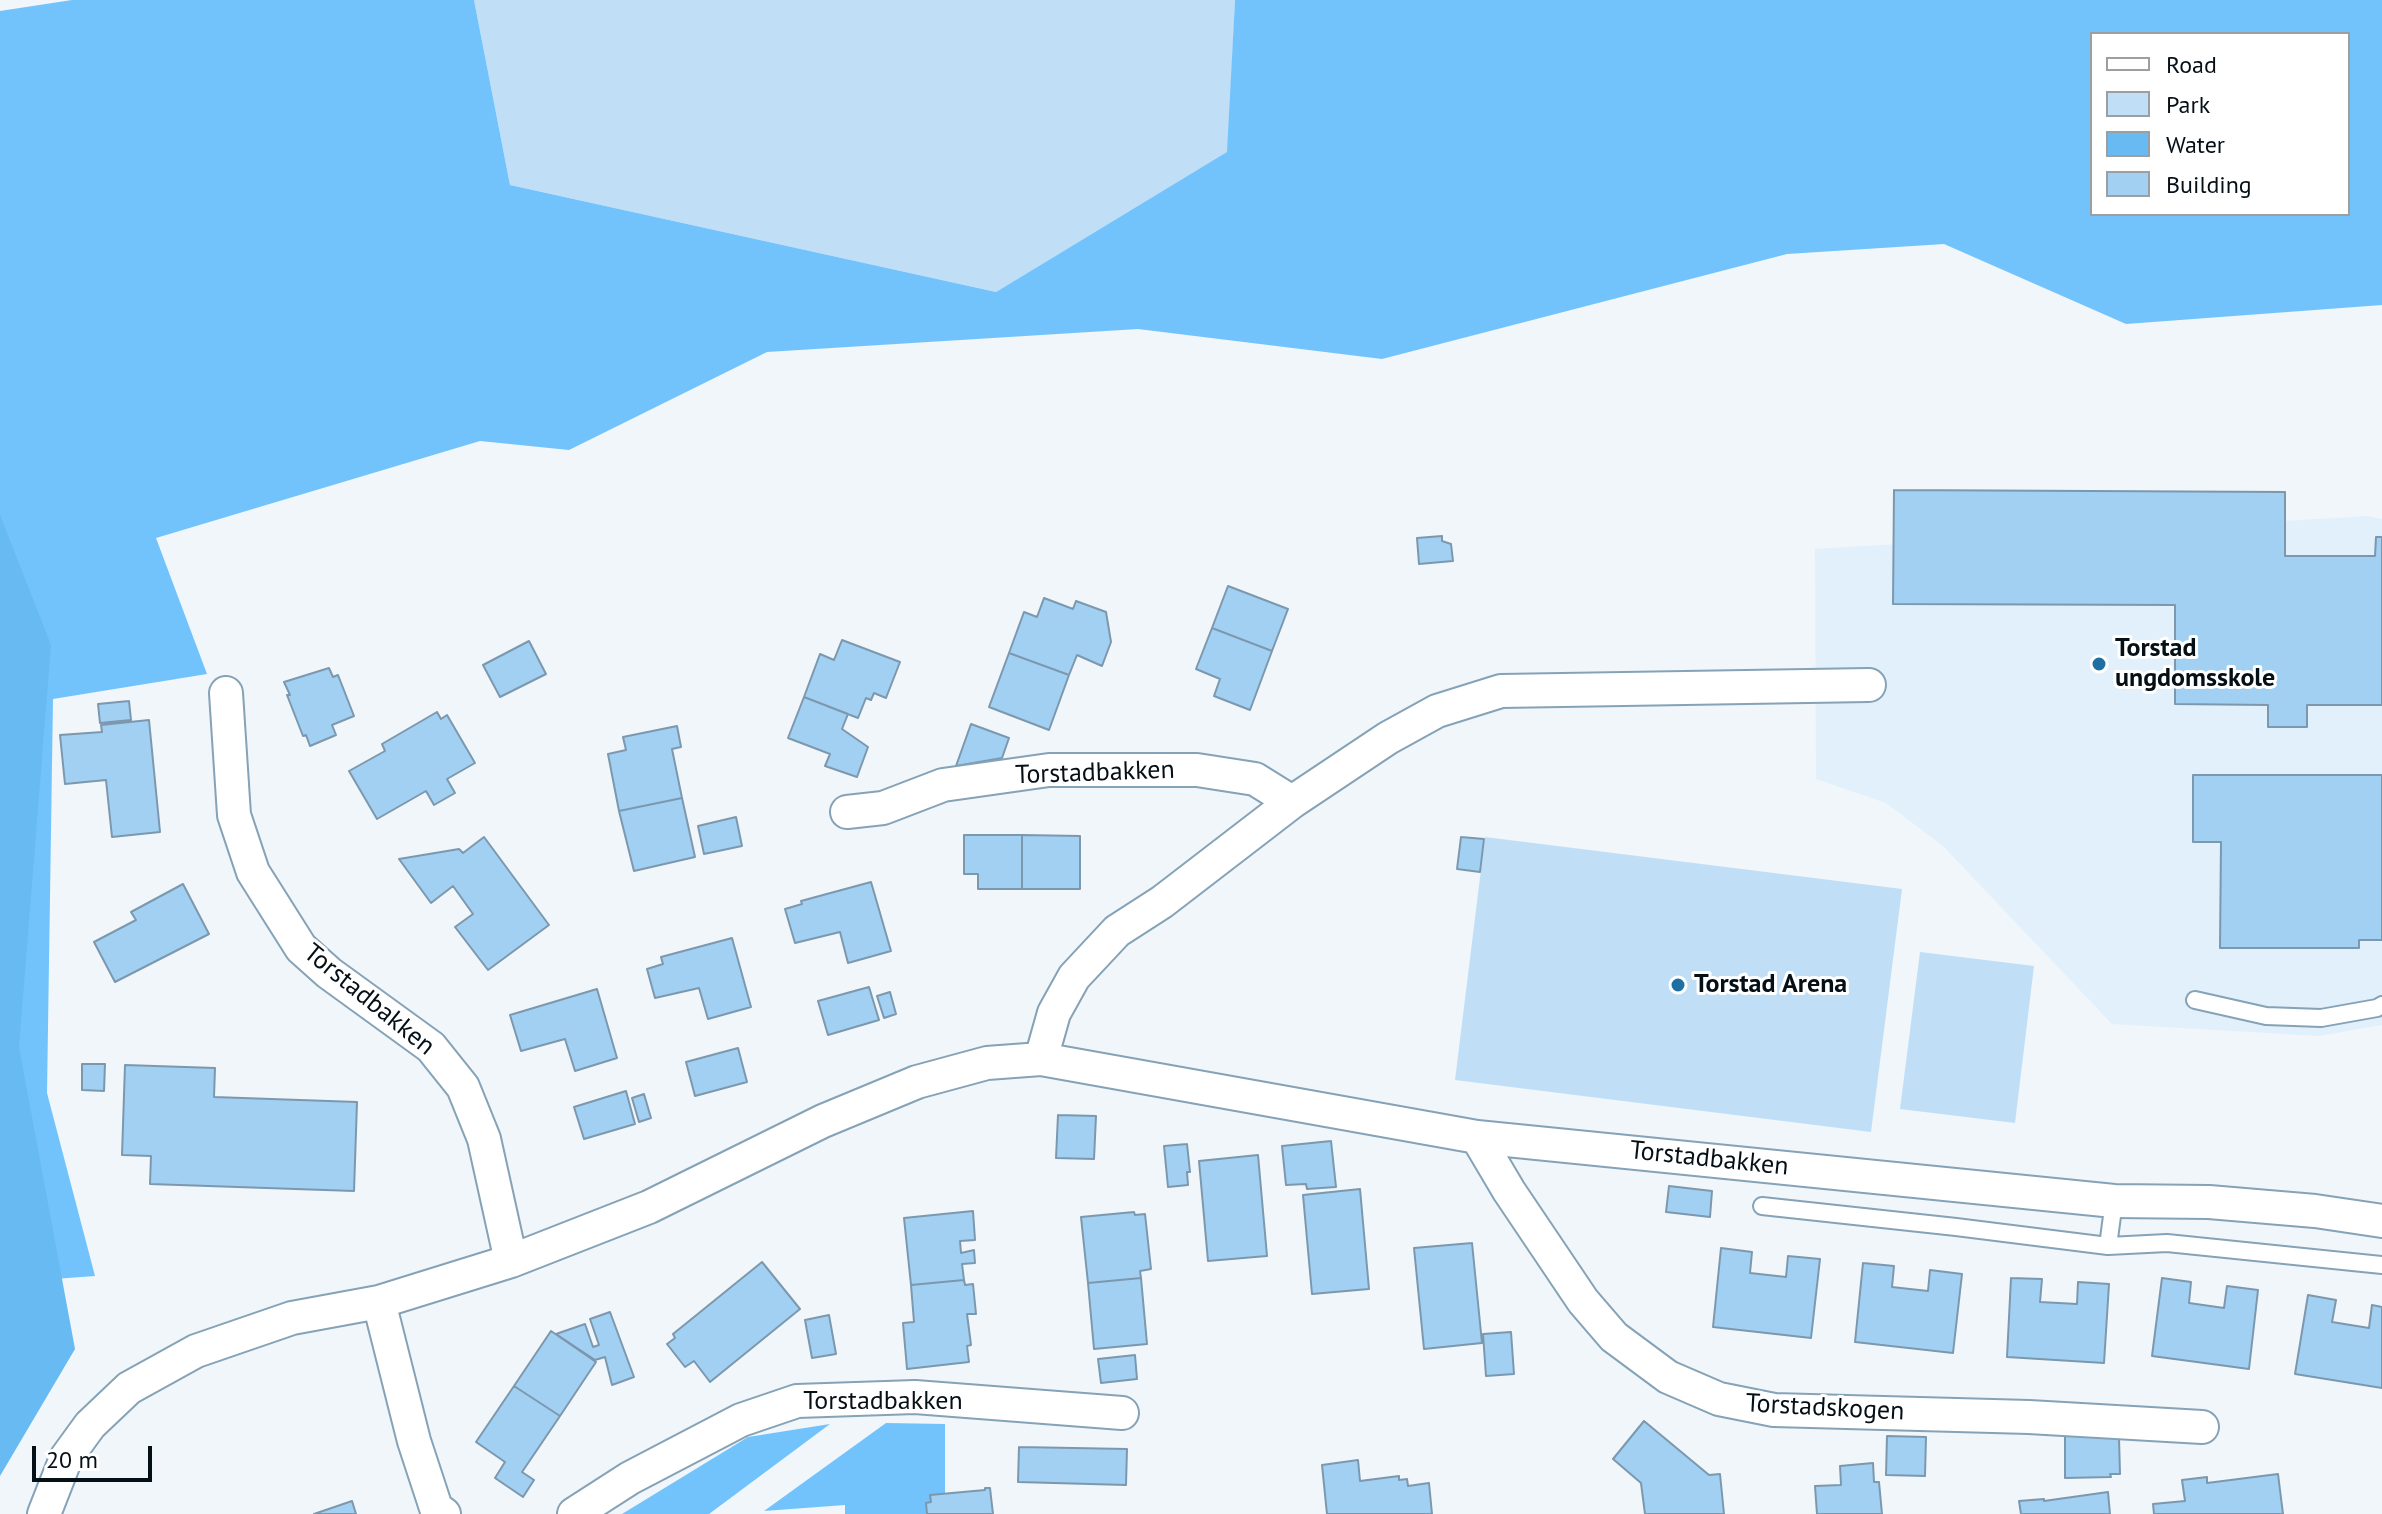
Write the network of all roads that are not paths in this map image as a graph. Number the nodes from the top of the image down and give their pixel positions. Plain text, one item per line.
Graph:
1 (1869, 685) dead end
2 (226, 693) dead end
3 (1292, 802) junction
4 (847, 812) dead end
5 (2195, 1000) dead end
6 (2382, 1005) edge
7 (1041, 1059) junction
8 (1477, 1137) junction
9 (2114, 1201) junction
10 (1762, 1206) dead end
11 (2382, 1221) edge
12 (2108, 1246) junction
13 (511, 1261) junction
14 (2382, 1265) edge
15 (379, 1302) junction
16 (1122, 1413) dead end
17 (2202, 1427) dead end
18 (44, 1514) edge
19 (444, 1514) edge
20 (574, 1514) edge

1 - 3 street
2 - 13 street, Torstadbakken
3 - 4 street, Torstadbakken
3 - 7 street
5 - 6 lane
7 - 8 street, Torstadbakken
7 - 13 street, Torstadbakken
8 - 9 street, Torstadbakken
8 - 17 street, Torstadskogen
9 - 11 street, Torstadbakken
9 - 12 lane
10 - 12 lane
12 - 14 lane
13 - 15 street, Torstadbakken
15 - 18 street, Torstadbakken
15 - 19 street
16 - 20 street, Torstadbakken

